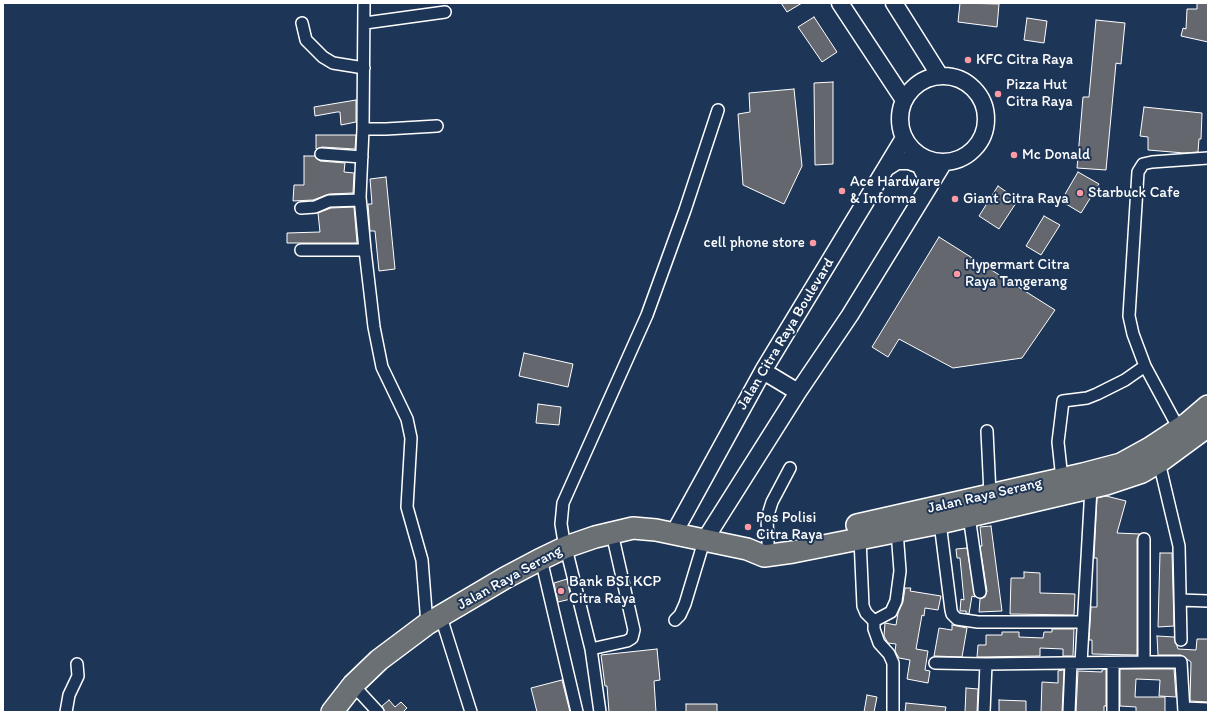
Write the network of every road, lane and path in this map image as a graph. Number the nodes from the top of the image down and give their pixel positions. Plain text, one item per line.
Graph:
1 (364, 3) edge
2 (840, 3) edge
3 (894, 3) edge
4 (445, 12) dead end
5 (302, 23) dead end
6 (365, 23) junction
7 (364, 68) junction
8 (940, 76) junction
9 (904, 100) junction
10 (718, 110) dead end
11 (437, 126) dead end
12 (363, 129) junction
13 (904, 138) junction
14 (321, 154) dead end
15 (362, 158) junction
16 (1208, 158) edge
17 (944, 162) junction
18 (886, 168) junction
19 (927, 189) junction
20 (360, 200) junction
21 (301, 208) dead end
22 (301, 250) dead end
23 (364, 250) junction
24 (1145, 366) junction
25 (763, 371) junction
26 (798, 392) junction
27 (1208, 406) edge
28 (1208, 426) edge
29 (1179, 429) junction
30 (987, 431) dead end
31 (1160, 462) junction
32 (790, 468) dead end
33 (1062, 479) junction
34 (1090, 488) junction
35 (990, 494) junction
36 (969, 516) junction
37 (940, 523) junction
38 (897, 531) junction
39 (612, 532) junction
40 (674, 533) junction
41 (860, 539) junction
42 (1144, 539) dead end
43 (704, 541) junction
44 (768, 543) junction
45 (566, 547) junction
46 (747, 549) junction
47 (541, 559) junction
48 (980, 592) dead end
49 (1180, 600) junction
50 (1208, 601) edge
51 (434, 620) junction
52 (675, 620) dead end
53 (874, 621) junction
54 (1082, 622) junction
55 (1181, 640) dead end
56 (591, 648) junction
57 (1144, 662) junction
58 (935, 663) dead end
59 (1076, 663) junction
60 (1113, 663) junction
61 (77, 664) dead end
62 (986, 664) junction
63 (353, 685) junction
64 (1208, 708) edge
65 (336, 710) edge
66 (1184, 710) edge
67 (66, 712) edge
68 (378, 712) edge
69 (471, 712) edge
70 (577, 712) edge
71 (600, 712) edge
72 (893, 712) edge
73 (984, 712) edge
74 (1069, 712) edge
75 (1113, 712) edge

1 - 6 street
2 - 9 main road
3 - 8 main road
4 - 6 street
5 - 7 street
6 - 7 street
7 - 12 street
8 - 9 main road
8 - 17 main road
9 - 13 main road
10 - 45 street
11 - 12 street
12 - 15 street
13 - 17 main road
13 - 18 main road, Jalan Citra Raya Boulevard
14 - 15 street
15 - 20 street
16 - 24 street
17 - 19 main road
18 - 19 main road
18 - 25 main road, Jalan Citra Raya Boulevard
19 - 26 main road
20 - 21 street
20 - 23 street
22 - 23 street
23 - 51 street
24 - 29 street
24 - 33 street
25 - 26 main road
25 - 40 main road, Jalan Citra Raya Boulevard
26 - 43 main road
27 - 29 highway, Jalan Raya Serang
28 - 31 highway, Jalan Raya Serang
29 - 33 highway, Jalan Raya Serang
30 - 35 street
31 - 34 highway, Jalan Raya Serang
31 - 49 street
32 - 44 street
33 - 35 highway, Jalan Raya Serang
34 - 36 highway, Jalan Raya Serang
34 - 54 street
35 - 44 highway, Jalan Raya Serang
36 - 37 highway, Jalan Raya Serang
36 - 48 street
37 - 38 highway, Jalan Raya Serang
37 - 54 street
38 - 41 highway, Jalan Raya Serang
38 - 53 street
39 - 40 highway, Jalan Raya Serang
39 - 45 highway, Jalan Raya Serang
39 - 56 street
40 - 43 highway, Jalan Raya Serang
41 - 46 highway, Jalan Raya Serang
41 - 53 street
42 - 57 street
43 - 46 highway, Jalan Raya Serang
43 - 52 street
44 - 46 highway, Jalan Raya Serang
45 - 47 highway, Jalan Raya Serang
45 - 56 street
47 - 51 highway, Jalan Raya Serang
47 - 70 street
49 - 50 street
49 - 55 street
51 - 63 highway, Jalan Raya Serang
51 - 69 street
53 - 72 street
54 - 59 street
56 - 71 street
57 - 60 street
57 - 66 street
58 - 62 street
59 - 60 street
59 - 62 street
59 - 74 street
60 - 75 street
61 - 67 street
62 - 73 street
63 - 65 highway, Jalan Raya Serang
63 - 68 street
64 - 66 street

